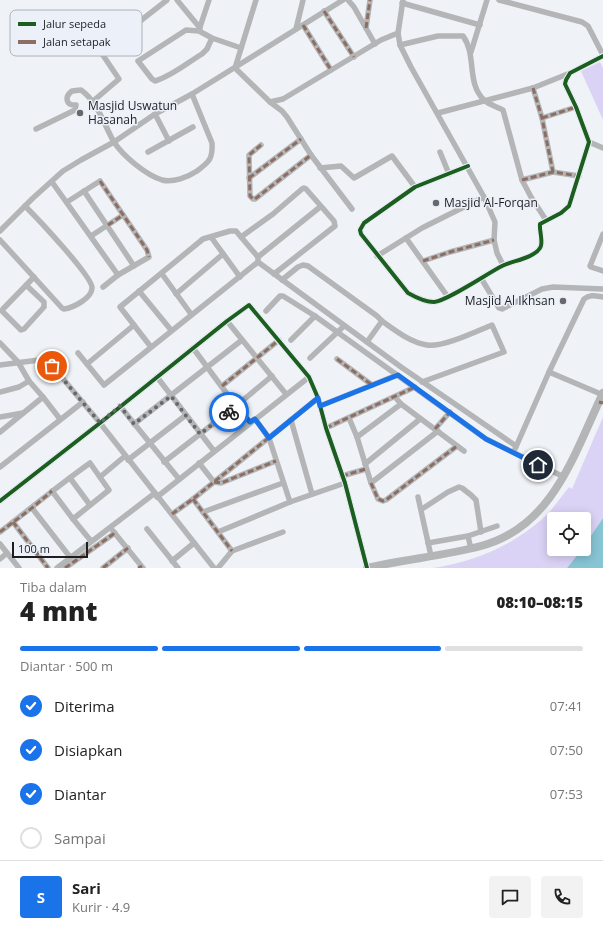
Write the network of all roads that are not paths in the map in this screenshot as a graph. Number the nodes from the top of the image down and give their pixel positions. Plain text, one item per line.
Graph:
1 (167, 0) edge
2 (177, 0) edge
3 (209, 0) edge
4 (256, 0) edge
5 (303, 0) edge
6 (343, 0) edge
7 (349, 0) edge
8 (370, 0) edge
9 (487, 0) edge
10 (499, 0) edge
11 (402, 2) edge
12 (324, 11) junction
13 (142, 20) edge
14 (303, 25) junction
15 (480, 25) junction
16 (366, 28) junction
17 (296, 29) junction
18 (199, 30) junction
19 (398, 33) junction
20 (212, 38) junction
21 (375, 44) junction
22 (400, 45) junction
23 (241, 48) junction
24 (471, 52) junction
25 (603, 55) edge
26 (103, 56) edge
27 (354, 57) junction
28 (235, 68) junction
29 (331, 70) junction
30 (570, 73) junction
31 (533, 88) junction
32 (192, 94) junction
33 (484, 101) junction
34 (92, 102) junction
35 (270, 102) junction
36 (576, 107) junction
37 (438, 113) junction
38 (155, 114) junction
39 (542, 118) junction
40 (193, 127) dead end
41 (36, 129) dead end
42 (301, 139) junction
43 (169, 141) junction
44 (114, 142) junction
45 (589, 142) junction
46 (261, 145) dead end
47 (603, 148) edge
48 (148, 152) dead end
49 (440, 152) dead end
50 (311, 155) junction
51 (468, 166) junction
52 (320, 168) junction
53 (553, 172) junction
54 (449, 174) junction
55 (579, 176) junction
56 (250, 178) junction
57 (522, 180) junction
58 (52, 182) junction
59 (415, 187) junction
60 (84, 191) junction
61 (484, 197) junction
62 (67, 202) junction
63 (25, 206) junction
64 (320, 207) junction
65 (352, 209) dead end
66 (123, 216) junction
67 (546, 220) junction
68 (108, 225) junction
69 (0, 231) edge
70 (603, 234) edge
71 (91, 236) junction
72 (211, 237) junction
73 (241, 237) junction
74 (406, 238) junction
75 (0, 240) edge
76 (494, 240) junction
77 (223, 254) junction
78 (378, 256) junction
79 (258, 259) junction
80 (423, 261) junction
81 (503, 265) junction
82 (134, 266) junction
83 (603, 271) edge
84 (162, 274) junction
85 (274, 274) junction
86 (118, 275) junction
87 (34, 277) junction
88 (240, 277) junction
89 (481, 278) junction
90 (282, 280) junction
91 (26, 285) junction
92 (103, 287) dead end
93 (603, 289) edge
94 (139, 291) junction
95 (176, 294) junction
96 (448, 297) junction
97 (603, 297) edge
98 (266, 311) dead end
99 (191, 314) junction
100 (315, 316) junction
101 (227, 321) junction
102 (382, 321) junction
103 (134, 325) junction
104 (344, 326) junction
105 (171, 330) junction
106 (337, 332) junction
107 (242, 340) junction
108 (279, 340) junction
109 (291, 340) dead end
110 (367, 342) junction
111 (0, 343) edge
112 (151, 347) junction
113 (193, 348) junction
114 (78, 353) dead end
115 (257, 358) junction
116 (310, 358) dead end
117 (337, 359) dead end
118 (18, 362) junction
119 (87, 364) junction
120 (0, 365) edge
121 (208, 367) junction
122 (548, 372) junction
123 (398, 375) junction
124 (272, 376) junction
125 (157, 377) junction
126 (309, 377) junction
127 (29, 381) junction
128 (422, 382) junction
129 (372, 385) junction
130 (222, 386) junction
131 (415, 387) junction
132 (0, 392) edge
133 (286, 394) junction
134 (171, 396) junction
135 (44, 397) junction
136 (395, 397) junction
137 (318, 398) junction
138 (602, 398) edge
139 (83, 402) junction
140 (401, 404) junction
141 (120, 406) junction
142 (236, 406) junction
143 (320, 406) junction
144 (24, 412) junction
145 (450, 412) junction
146 (186, 415) junction
147 (0, 417) edge
148 (349, 418) junction
149 (60, 419) junction
150 (420, 419) junction
151 (291, 420) junction
152 (252, 421) junction
153 (100, 423) junction
154 (134, 424) junction
155 (326, 428) junction
156 (437, 430) junction
157 (0, 432) edge
158 (200, 434) junction
159 (357, 437) junction
160 (269, 438) junction
161 (149, 443) junction
162 (457, 446) junction
163 (516, 446) junction
164 (214, 451) junction
165 (464, 451) dead end
166 (513, 453) junction
167 (126, 458) junction
168 (276, 461) junction
169 (164, 462) junction
170 (199, 463) junction
171 (366, 466) junction
172 (0, 467) edge
173 (342, 476) junction
174 (100, 477) junction
175 (564, 477) junction
176 (70, 478) junction
177 (179, 479) junction
178 (214, 482) junction
179 (283, 483) junction
180 (345, 483) junction
181 (371, 483) junction
182 (52, 491) junction
183 (312, 494) junction
184 (156, 495) junction
185 (418, 497) dead end
186 (193, 498) junction
187 (0, 501) edge
188 (290, 502) junction
189 (90, 505) junction
190 (32, 508) junction
191 (422, 509) junction
192 (204, 512) junction
193 (172, 514) junction
194 (73, 519) junction
195 (13, 522) junction
196 (497, 526) dead end
197 (110, 527) junction
198 (147, 529) dead end
199 (0, 532) edge
200 (218, 532) junction
201 (283, 532) dead end
202 (481, 532) junction
203 (115, 533) junction
204 (468, 536) junction
205 (91, 540) junction
206 (194, 543) junction
207 (428, 543) junction
208 (0, 544) edge
209 (128, 548) junction
210 (471, 549) junction
211 (232, 551) junction
212 (7, 553) junction
213 (431, 556) junction
214 (70, 557) junction
215 (0, 559) edge
216 (172, 561) junction
217 (61, 567) edge
218 (141, 567) edge
219 (19, 568) edge
220 (48, 568) edge
221 (102, 568) edge
222 (178, 568) edge
223 (214, 568) edge
224 (218, 568) edge
225 (367, 568) edge

1 - 13 street
2 - 18 street
3 - 18 street
4 - 23 street
5 - 17 street
6 - 12 street
7 - 16 street
8 - 16 street
9 - 15 street
10 - 25 street
11 - 15 street
11 - 19 street
12 - 14 street
12 - 27 street
14 - 17 street
14 - 29 street
15 - 24 street
16 - 21 street
17 - 28 street
18 - 20 street
18 - 20 street
19 - 21 street
19 - 22 street
20 - 23 street
21 - 27 street
22 - 24 street
22 - 37 street
23 - 28 street
24 - 33 street
25 - 30 street
26 - 34 street
27 - 29 street
28 - 32 street
28 - 35 street
29 - 35 street
30 - 31 street
30 - 36 street
31 - 33 street
31 - 39 street
32 - 38 street
32 - 44 street
33 - 37 street
33 - 57 street
34 - 41 street
34 - 44 street
35 - 42 street
36 - 39 street
36 - 45 street
37 - 51 street
38 - 43 street
38 - 44 street
39 - 53 street
40 - 43 street
42 - 50 street
42 - 56 street
43 - 48 street
44 - 58 street
45 - 47 street
45 - 55 street
46 - 56 street
49 - 54 street
50 - 52 street
50 - 56 street
51 - 54 street
51 - 61 street
52 - 59 street
52 - 65 street
53 - 55 street
53 - 57 street
54 - 59 street
55 - 67 street
57 - 67 street
58 - 62 street
58 - 63 street
59 - 78 street
60 - 62 street
60 - 66 street
60 - 68 street
61 - 74 street
61 - 76 street
62 - 71 street
63 - 69 street
63 - 87 street
64 - 73 street
64 - 79 street
64 - 85 street
66 - 68 street
66 - 82 street
67 - 81 street
68 - 71 street
68 - 82 street
70 - 83 street
71 - 86 street
72 - 73 street
72 - 77 street
72 - 84 street
73 - 79 street
74 - 78 street
74 - 80 street
75 - 87 street
76 - 80 street
76 - 81 street
77 - 88 street
77 - 95 street
78 - 96 street
79 - 85 street
79 - 88 street
80 - 96 street
81 - 89 street
82 - 86 street
84 - 94 street
84 - 95 street
85 - 90 street
86 - 92 street
87 - 91 street
88 - 99 street
89 - 93 street
89 - 96 street
90 - 102 street
90 - 104 street
91 - 91 street
94 - 103 street
94 - 105 street
95 - 99 street
97 - 122 street
98 - 100 street
99 - 105 street
100 - 106 street
100 - 109 street
101 - 107 street
101 - 108 street
101 - 113 street
102 - 110 street
102 - 128 street
103 - 112 street
103 - 119 street
104 - 106 street
104 - 110 street
105 - 112 street
106 - 116 street
106 - 123 street
107 - 115 street
107 - 121 street
108 - 115 street
108 - 126 street
110 - 128 street
111 - 118 street
112 - 119 street
113 - 121 street
113 - 125 street
114 - 119 street
115 - 124 street
115 - 130 street
117 - 129 street
118 - 120 street
118 - 127 street
118 - 139 street
121 - 130 street
121 - 134 street
122 - 138 street
122 - 163 street
123 - 129 street
123 - 131 street
124 - 133 street
124 - 142 street
125 - 134 street
125 - 141 street
126 - 133 street
126 - 137 street
127 - 132 street
127 - 135 street
128 - 163 street
129 - 143 street
130 - 142 street
131 - 136 street
131 - 145 street
133 - 152 street
134 - 146 street
134 - 154 street
135 - 144 street
135 - 149 street
136 - 140 street
136 - 148 street
137 - 143 street
137 - 151 street
138 - 175 main road
139 - 149 street
139 - 153 street
140 - 150 street
140 - 159 street
141 - 153 street
141 - 154 street
142 - 152 street
142 - 158 street
143 - 155 street
144 - 147 street
144 - 157 street
145 - 156 street
145 - 166 street
146 - 158 street
146 - 161 street
148 - 155 street
148 - 159 street
149 - 172 street
150 - 156 street
150 - 171 street
151 - 160 street
151 - 183 street
152 - 160 street
152 - 164 street
153 - 167 street
153 - 187 street
154 - 161 street
155 - 173 street
156 - 162 street
156 - 181 street
158 - 164 street
158 - 169 street
159 - 171 street
160 - 168 street
160 - 178 street
161 - 167 street
161 - 169 street
162 - 165 street
162 - 181 street
163 - 166 street
164 - 170 street
166 - 175 street
167 - 174 street
167 - 184 street
168 - 178 street
168 - 179 street
169 - 177 street
170 - 177 street
170 - 178 street
171 - 173 street
171 - 181 street
173 - 180 street
174 - 176 street
174 - 189 street
175 - 210 main road
176 - 182 street
176 - 189 street
177 - 184 street
178 - 186 street
179 - 188 street
179 - 192 street
180 - 183 street
180 - 225 street
182 - 190 street
182 - 194 street
183 - 188 street
184 - 193 street
184 - 197 street
185 - 191 street
186 - 192 street
186 - 193 street
188 - 200 street
189 - 194 street
190 - 195 street
190 - 214 street
191 - 202 street
191 - 207 street
192 - 200 street
193 - 206 street
194 - 205 street
195 - 199 street
195 - 220 street
196 - 202 street
197 - 203 street
197 - 205 street
198 - 216 street
200 - 211 street
201 - 211 street
202 - 204 street
203 - 209 street
203 - 217 street
204 - 207 street
204 - 210 street
205 - 214 street
206 - 216 street
206 - 223 street
207 - 213 street
208 - 212 street
209 - 218 street
209 - 221 street
210 - 213 main road
211 - 224 street
212 - 215 street
212 - 219 street
213 - 225 main road
214 - 217 street
216 - 222 street

